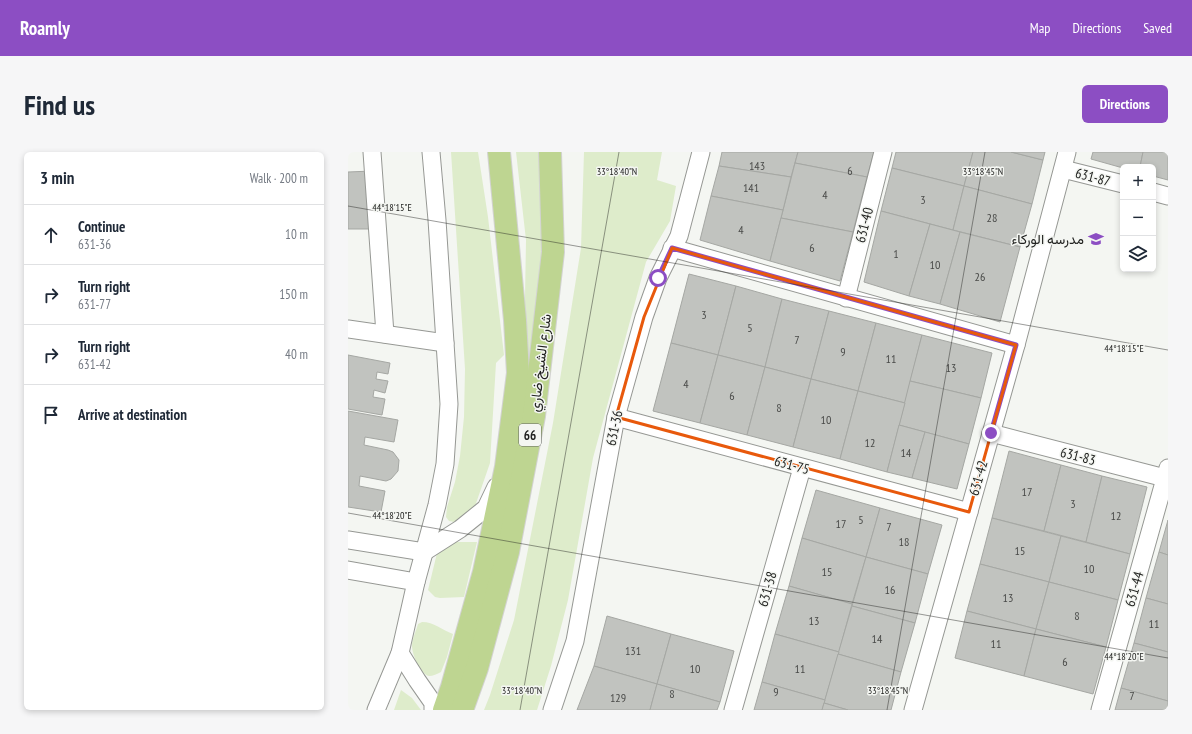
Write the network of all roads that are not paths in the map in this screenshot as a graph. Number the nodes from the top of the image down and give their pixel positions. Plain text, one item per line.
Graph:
1 (372, 152) edge
2 (431, 152) edge
3 (499, 152) edge
4 (550, 152) edge
5 (701, 152) edge
6 (883, 152) edge
7 (1067, 152) edge
8 (1062, 169) junction
9 (1120, 183) edge
10 (1156, 193) edge
11 (1168, 196) edge
12 (672, 248) junction
13 (846, 298) junction
14 (348, 329) edge
15 (385, 334) junction
16 (445, 343) junction
17 (1016, 345) junction
18 (616, 417) junction
19 (991, 433) junction
20 (506, 467) junction
21 (802, 468) junction
22 (1167, 473) edge
23 (969, 512) junction
24 (348, 540) edge
25 (424, 552) junction
26 (348, 570) edge
27 (416, 582) junction
28 (400, 653) junction
29 (376, 710) edge
30 (433, 710) edge
31 (444, 710) edge
32 (462, 710) edge
33 (552, 710) edge
34 (733, 710) edge
35 (913, 710) edge
36 (1100, 710) edge

1 - 15 street
2 - 16 street
3 - 20 main road, شارع الشيخ ضاري / 66
4 - 32 main road, شارع الشيخ ضاري / 66
5 - 12 street, 631-36
6 - 13 street, 631-40
7 - 8 street, 631-42
8 - 9 street, 631-87
8 - 17 street, 631-42
10 - 11 street
12 - 13 street
12 - 18 street, 631-36
13 - 17 street
14 - 15 street
15 - 16 street
16 - 25 street
17 - 19 street, 631-42
18 - 21 street, 631-75
18 - 33 street, 631-36
19 - 22 street, 631-83
19 - 23 street, 631-42
20 - 25 street
20 - 31 main road, شارع الشيخ ضاري / 66
21 - 23 street, 631-75
21 - 34 street, 631-38
22 - 36 street, 631-44
23 - 35 street, 631-42
24 - 25 street
25 - 27 street
26 - 27 street
27 - 28 street
28 - 29 street
28 - 30 street

